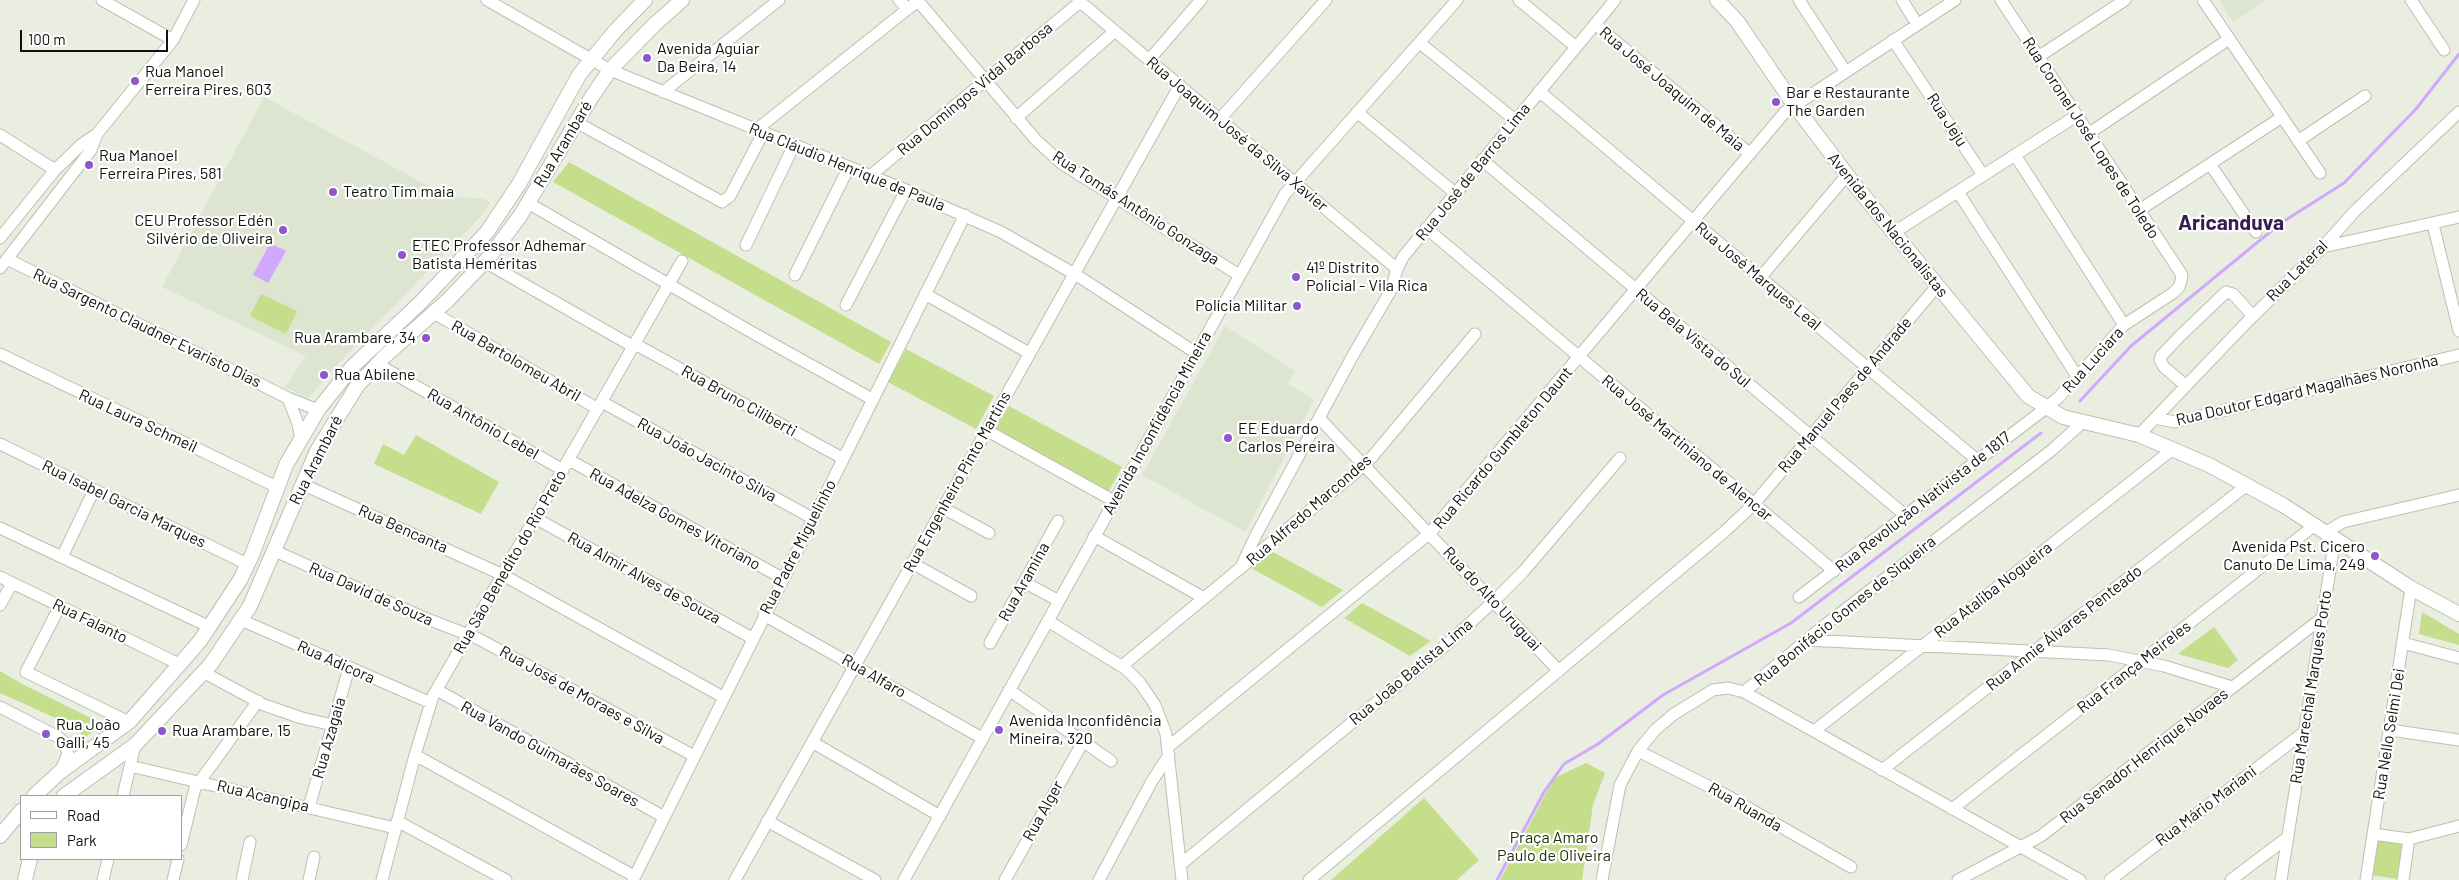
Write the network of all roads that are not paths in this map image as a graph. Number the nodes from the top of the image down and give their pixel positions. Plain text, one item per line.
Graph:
1 (102, 0) edge
2 (194, 0) edge
3 (487, 0) edge
4 (645, 0) edge
5 (665, 0) edge
6 (682, 0) edge
7 (779, 0) edge
8 (899, 0) edge
9 (1201, 0) edge
10 (1326, 0) edge
11 (1457, 0) edge
12 (1519, 0) edge
13 (1615, 0) edge
14 (1718, 0) edge
15 (1799, 0) edge
16 (1902, 0) edge
17 (1955, 0) edge
18 (2001, 0) edge
19 (2124, 0) edge
20 (2203, 0) edge
21 (2411, 0) edge
22 (919, 1) edge
23 (1079, 1) edge
24 (908, 9) junction
25 (1595, 24) junction
26 (1917, 24) junction
27 (654, 25) junction
28 (1115, 31) junction
29 (173, 40) junction
30 (1893, 40) junction
31 (2229, 40) junction
32 (1420, 43) junction
33 (1576, 47) junction
34 (2444, 50) dead end
35 (2038, 57) junction
36 (590, 60) junction
37 (1149, 60) junction
38 (610, 70) junction
39 (1846, 72) junction
40 (986, 81) junction
41 (1180, 85) junction
42 (663, 92) junction
43 (1539, 92) junction
44 (2366, 96) dead end
45 (1795, 106) junction
46 (1357, 112) junction
47 (2459, 112) edge
48 (2076, 116) junction
49 (2282, 117) junction
50 (1016, 118) junction
51 (1220, 119) junction
52 (1516, 120) junction
53 (576, 122) junction
54 (760, 131) junction
55 (0, 134) edge
56 (98, 134) junction
57 (2088, 134) junction
58 (2298, 141) junction
59 (794, 145) junction
60 (1750, 154) junction
61 (2015, 155) junction
62 (1482, 160) junction
63 (2210, 164) junction
64 (849, 168) junction
65 (55, 170) junction
66 (2320, 173) dead end
67 (1983, 175) junction
68 (870, 176) junction
69 (1847, 176) junction
70 (1294, 184) junction
71 (906, 190) junction
72 (1958, 192) junction
73 (1454, 193) junction
74 (1116, 198) junction
75 (528, 203) junction
76 (2138, 211) junction
77 (965, 215) junction
78 (2459, 217) edge
79 (17, 218) junction
80 (1693, 222) junction
81 (2433, 224) junction
82 (4, 226) edge
83 (1426, 228) junction
84 (31, 229) junction
85 (2256, 232) dead end
86 (1893, 233) junction
87 (0, 238) edge
88 (23, 238) junction
89 (746, 245) dead end
90 (2323, 247) junction
91 (682, 261) dead end
92 (485, 262) junction
93 (3, 263) edge
94 (452, 268) junction
95 (1397, 269) junction
96 (1073, 274) junction
97 (795, 275) dead end
98 (1239, 275) junction
99 (2182, 275) joint
100 (1760, 278) junction
101 (669, 285) junction
102 (1937, 286) junction
103 (1636, 290) junction
104 (925, 294) junction
105 (450, 298) junction
106 (846, 305) dead end
107 (434, 312) junction
108 (2253, 316) junction
109 (2124, 325) junction
110 (2459, 331) edge
111 (1475, 334) dead end
112 (635, 345) junction
113 (1029, 353) junction
114 (1196, 353) junction
115 (0, 354) edge
116 (2459, 355) edge
117 (1579, 357) junction
118 (377, 364) junction
119 (1867, 367) junction
120 (2077, 376) junction
121 (2186, 386) junction
122 (288, 398) junction
123 (872, 399) junction
124 (600, 406) junction
125 (2046, 408) junction
126 (318, 410) junction
127 (2155, 418) junction
128 (1320, 419) junction
129 (2084, 421) junction
130 (986, 430) junction
131 (2139, 435) junction
132 (1810, 436) junction
133 (301, 440) junction
134 (0, 444) edge
135 (2173, 449) junction
136 (842, 458) junction
137 (1620, 458) dead end
138 (1977, 460) junction
139 (566, 465) junction
140 (1364, 465) junction
141 (302, 484) junction
142 (2246, 486) junction
143 (277, 487) junction
144 (94, 490) junction
145 (2459, 495) edge
146 (1114, 501) junction
147 (1754, 504) junction
148 (942, 508) junction
149 (1905, 516) junction
150 (535, 518) junction
151 (812, 518) junction
152 (1058, 522) dead end
153 (0, 528) edge
154 (2326, 532) junction
155 (989, 533) dead end
156 (1430, 534) junction
157 (1094, 536) junction
158 (275, 551) junction
159 (62, 557) junction
160 (912, 563) junction
161 (248, 564) junction
162 (1240, 569) junction
163 (1834, 571) junction
164 (503, 575) junction
165 (0, 577) edge
166 (782, 578) junction
167 (1024, 582) junction
168 (12, 583) junction
169 (2411, 588) junction
170 (971, 596) dead end
171 (1799, 597) dead end
172 (1204, 598) junction
173 (1059, 601) junction
174 (1494, 601) junction
175 (0, 605) edge
176 (60, 606) junction
177 (764, 615) junction
178 (2457, 615) edge
179 (2322, 618) junction
180 (241, 620) junction
181 (1048, 622) junction
182 (210, 627) junction
183 (469, 634) junction
184 (752, 638) junction
185 (1807, 640) junction
186 (990, 643) dead end
187 (2403, 643) junction
188 (1922, 646) junction
189 (2036, 650) junction
190 (2459, 658) edge
191 (2143, 661) junction
192 (181, 665) junction
193 (855, 665) junction
194 (1122, 666) junction
195 (349, 668) junction
196 (1559, 670) junction
197 (203, 672) junction
198 (2232, 687) junction
199 (437, 690) junction
200 (1009, 690) junction
201 (1744, 692) junction
202 (723, 697) junction
203 (258, 701) junction
204 (431, 703) junction
205 (1, 709) edge
206 (129, 722) junction
207 (333, 725) junction
208 (2390, 730) junction
209 (1814, 731) junction
210 (2304, 733) junction
211 (982, 738) junction
212 (2459, 740) edge
213 (812, 742) junction
214 (1083, 742) junction
215 (135, 745) junction
216 (1638, 750) junction
217 (1168, 751) junction
218 (415, 755) junction
219 (694, 756) junction
220 (1111, 761) dead end
221 (130, 766) junction
222 (1882, 770) junction
223 (60, 772) junction
224 (199, 782) junction
225 (35, 795) edge
226 (65, 795) edge
227 (123, 795) edge
228 (309, 807) junction
229 (1952, 809) junction
230 (20, 812) edge
231 (940, 816) junction
232 (664, 817) junction
233 (768, 821) junction
234 (396, 825) junction
235 (2459, 826) edge
236 (2373, 834) junction
237 (0, 836) edge
238 (2288, 837) junction
239 (2409, 839) junction
240 (182, 840) edge
241 (250, 842) dead end
242 (2022, 848) junction
243 (314, 857) dead end
244 (30, 860) edge
245 (108, 860) edge
246 (178, 860) edge
247 (1180, 865) junction
248 (1851, 867) dead end
249 (634, 878) edge
250 (2370, 879) edge
251 (25, 880) edge
252 (103, 880) edge
253 (173, 880) edge
254 (242, 880) edge
255 (309, 880) edge
256 (382, 880) edge
257 (506, 880) edge
258 (734, 880) edge
259 (875, 880) edge
260 (904, 880) edge
261 (1005, 880) edge
262 (1099, 880) edge
263 (1182, 880) edge
264 (1309, 880) edge
265 (1602, 880) edge
266 (1958, 880) edge
267 (2080, 880) edge
268 (2110, 880) edge
269 (2231, 880) edge
270 (2281, 880) edge
271 (2403, 880) edge

1 - 29 street
2 - 29 street
3 - 36 street, Rua Cláudio Henrique de Paula
4 - 36 main road, Rua Arambaré
5 - 27 main road
6 - 27 main road, Rua Arambaré
7 - 42 street
8 - 24 street
9 - 37 street
10 - 51 street
11 - 32 street, Avenida Inconfidência Mineira
12 - 33 street
13 - 25 street, Rua José de Barros Lima
14 - 45 main road, Avenida dos Nacionalistas
15 - 39 street
16 - 26 street
17 - 26 street, Rua Ricardo Gumbleton Daunt
18 - 35 street, Rua Coronel José Lopes de Toledo
19 - 35 street
20 - 31 street
21 - 34 street
22 - 24 street
22 - 40 street, Rua Tomás Antônio Gonzaga
23 - 28 street, Rua Joaquim José da Silva Xavier
23 - 40 street, Rua Domingos Vidal Barbosa
24 - 54 street
25 - 33 street, Rua José de Barros Lima
25 - 60 street, Rua José Joaquim de Maia
26 - 30 street, Rua Ricardo Gumbleton Daunt
27 - 38 main road, Rua Arambaré
28 - 37 street, Rua Joaquim José da Silva Xavier
28 - 50 street
29 - 56 street
30 - 39 street, Rua Ricardo Gumbleton Daunt
30 - 67 street, Rua Jeju
31 - 49 street
31 - 57 street
32 - 46 street, Avenida Inconfidência Mineira
32 - 52 street
33 - 43 street, Rua José de Barros Lima
35 - 48 street, Rua Coronel José Lopes de Toledo
36 - 38 street, Rua Cláudio Henrique de Paula
36 - 94 main road, Rua Arambaré
37 - 41 street, Rua Joaquim José da Silva Xavier
38 - 42 street, Rua Cláudio Henrique de Paula
38 - 53 main road, Rua Arambaré
39 - 45 street, Rua Ricardo Gumbleton Daunt
40 - 50 street, Rua Tomás Antônio Gonzaga
40 - 68 street, Rua Domingos Vidal Barbosa
41 - 51 street, Rua Joaquim José da Silva Xavier
41 - 74 street, Rua Engenheiro Pinto Martins
42 - 54 street, Rua Cláudio Henrique de Paula
43 - 52 street, Rua José de Barros Lima
43 - 80 street, Rua José Marques Leal
44 - 58 street
45 - 60 street, Rua Ricardo Gumbleton Daunt
45 - 69 main road, Avenida dos Nacionalistas
46 - 70 street, Avenida Inconfidência Mineira
46 - 73 street
47 - 90 street, Rua Lateral
48 - 57 street, Rua Coronel José Lopes de Toledo
48 - 61 street
49 - 58 street
49 - 63 street
50 - 74 street, Rua Tomás Antônio Gonzaga
51 - 70 street, Rua Joaquim José da Silva Xavier
52 - 62 street, Rua José de Barros Lima
53 - 54 street
53 - 75 main road, Rua Arambaré
54 - 59 street, Rua Cláudio Henrique de Paula
55 - 65 street
56 - 65 street
56 - 84 street
57 - 76 street, Rua Coronel José Lopes de Toledo
58 - 66 street
59 - 64 street, Rua Cláudio Henrique de Paula
59 - 89 street
60 - 80 street, Rua Ricardo Gumbleton Daunt
61 - 67 street
61 - 109 street
62 - 73 street, Rua José de Barros Lima
62 - 103 street, Rua Bela Vista do Sul
63 - 76 street
63 - 85 street
64 - 68 street, Rua Cláudio Henrique de Paula
64 - 97 street
65 - 79 street
67 - 72 street
68 - 71 street, Rua Cláudio Henrique de Paula
69 - 86 main road, Avenida dos Nacionalistas
69 - 100 street
70 - 95 street, Rua Joaquim José da Silva Xavier
70 - 98 street, Avenida Inconfidência Mineira
71 - 77 street, Rua Cláudio Henrique de Paula
71 - 106 street
72 - 86 street
72 - 120 street
73 - 83 street, Rua José de Barros Lima
74 - 96 street, Rua Engenheiro Pinto Martins
74 - 98 street, Rua Tomás Antônio Gonzaga
75 - 92 main road, Rua Arambaré
75 - 101 street
76 - 99 street, Rua Coronel José Lopes de Toledo
77 - 96 street, Rua Cláudio Henrique de Paula
77 - 104 street, Rua Padre Miguelinho
78 - 81 street
79 - 82 street
79 - 84 street
80 - 100 street, Rua José Marques Leal
80 - 103 street, Rua Ricardo Gumbleton Daunt
81 - 90 street
81 - 110 street
82 - 87 street
82 - 88 street
83 - 95 street, Rua José de Barros Lima
83 - 117 street, Rua José Martiniano de Alencar
84 - 88 street
86 - 102 main road, Avenida dos Nacionalistas
88 - 93 street
90 - 108 street, Rua Lateral
91 - 101 street, Rua São Benedito do Rio Preto
92 - 105 main road, Rua Arambaré
92 - 112 street, Rua Bruno Ciliberti
93 - 122 street, Rua Sargento Claudner Evaristo Dias
94 - 105 main road
94 - 126 main road, Rua Arambaré
95 - 128 street, Rua José de Barros Lima
96 - 113 street, Rua Engenheiro Pinto Martins
96 - 114 street, Rua Cláudio Henrique de Paula
98 - 114 street, Avenida Inconfidência Mineira
99 - 109 street, Rua Luciara
100 - 119 street, Rua José Marques Leal
101 - 112 street, Rua São Benedito do Rio Preto
101 - 123 street
102 - 119 street, Rua Manuel Paes de Andrade
102 - 125 main road, Avenida dos Nacionalistas
103 - 117 street, Rua Ricardo Gumbleton Daunt
103 - 132 street, Rua Bela Vista do Sul
104 - 113 street
104 - 123 street, Rua Padre Miguelinho
105 - 107 main road, Rua Arambaré
107 - 118 main road, Rua Arambaré
107 - 124 street, Rua Bartolomeu Abril
108 - 121 street, Rua Lateral
108 - 121 street
109 - 120 street, Rua Luciara
111 - 140 street, Rua Alfredo Marcondes
112 - 124 street, Rua São Benedito do Rio Preto
112 - 136 street, Rua Bruno Ciliberti
113 - 130 street, Rua Engenheiro Pinto Martins
114 - 146 street, Avenida Inconfidência Mineira
115 - 143 street, Rua Laura Schmeil
116 - 127 street, Rua Doutor Edgard Magalhães Noronha
117 - 147 street, Rua José Martiniano de Alencar
117 - 156 street, Rua Ricardo Gumbleton Daunt
118 - 139 street, Rua Antônio Lebel
118 - 141 main road, Rua Arambaré
119 - 132 street, Rua Manuel Paes de Andrade
119 - 138 street, Rua José Marques Leal
120 - 125 street, Rua Luciara
121 - 127 street, Rua Lateral
122 - 126 street, Rua Sargento Claudner Evaristo Dias
122 - 133 street
123 - 136 street, Rua Padre Miguelinho
124 - 139 street, Rua São Benedito do Rio Preto
124 - 151 street, Rua João Jacinto Silva
125 - 129 main road, Avenida dos Nacionalistas
125 - 138 street, Rua Revolução Nativista de 1817
126 - 133 main road
127 - 131 street, Rua Lateral
128 - 140 street, Rua do Alto Uruguai
128 - 162 street, Rua José de Barros Lima
129 - 131 main road, Avenida dos Nacionalistas
129 - 185 street, Rua Bonifácio Gomes de Siqueira
130 - 146 street
130 - 148 street, Rua Engenheiro Pinto Martins
131 - 135 main road, Avenida dos Nacionalistas
132 - 147 street, Rua Manuel Paes de Andrade
132 - 149 street, Rua Bela Vista do Sul
133 - 143 main road
134 - 144 street, Rua Isabel Garcia Marques
135 - 142 main road, Avenida dos Nacionalistas
135 - 188 street, Rua Ataliba Nogueira
136 - 151 street, Rua Padre Miguelinho
137 - 174 street, Rua João Batista Lima
138 - 149 street, Rua Revolução Nativista de 1817
139 - 150 street, Rua São Benedito do Rio Preto
139 - 166 street, Rua Adelza Gomes Vitoriano
140 - 156 street, Rua do Alto Uruguai
140 - 162 street, Rua Alfredo Marcondes
141 - 158 main road, Rua Arambaré
141 - 164 street, Rua Bencanta
142 - 154 main road, Avenida dos Nacionalistas
142 - 189 street, Rua Annie Álvares Penteado
143 - 161 main road
144 - 159 street
144 - 161 street, Rua Isabel Garcia Marques
145 - 154 street, Rua França Meireles
146 - 157 street, Avenida Inconfidência Mineira
147 - 163 street, Rua José Martiniano de Alencar
147 - 196 street, Rua Manuel Paes de Andrade
148 - 155 street
148 - 160 street, Rua Engenheiro Pinto Martins
149 - 163 street, Rua Revolução Nativista de 1817
150 - 164 street, Rua São Benedito do Rio Preto
150 - 184 street, Rua Almir Alves de Souza
151 - 166 street, Rua Padre Miguelinho
152 - 167 street, Rua Aramina
153 - 159 street
154 - 169 main road, Avenida dos Nacionalistas
154 - 179 street, Rua Marechal Marques Porto
154 - 191 street, Rua França Meireles
156 - 174 street, Rua do Alto Uruguai
156 - 217 street, Rua Ricardo Gumbleton Daunt
157 - 172 street
157 - 173 street, Avenida Inconfidência Mineira
158 - 180 main road, Rua Arambaré
158 - 183 street, Rua David de Souza
159 - 182 street
160 - 170 street
160 - 193 street, Rua Engenheiro Pinto Martins
161 - 182 main road
162 - 172 street, Rua Alfredo Marcondes
163 - 171 street, Rua Revolução Nativista de 1817
164 - 183 street, Rua São Benedito do Rio Preto
164 - 202 street, Rua Bencanta
165 - 168 street, Rua Falanto
166 - 177 street, Rua Padre Miguelinho
167 - 173 street
167 - 186 street, Rua Aramina
168 - 175 street
168 - 176 street, Rua Falanto
169 - 178 main road, Avenida dos Nacionalistas
169 - 187 street, Rua Nello Selmi Dei
172 - 194 street, Rua Alfredo Marcondes
173 - 181 street, Avenida Inconfidência Mineira
174 - 196 street, Rua do Alto Uruguai
174 - 247 street, Rua João Batista Lima
176 - 192 street, Rua Falanto
176 - 206 street
177 - 184 street, Rua Padre Miguelinho
177 - 193 street, Rua Alfaro
179 - 198 street, Rua Senador Henrique Novaes
179 - 210 street, Rua Marechal Marques Porto
180 - 195 street, Rua Adicora
180 - 197 main road, Rua Arambaré
181 - 194 street
181 - 200 street, Avenida Inconfidência Mineira
182 - 192 main road
183 - 199 street, Rua São Benedito do Rio Preto
183 - 219 street, Rua José de Moraes e Silva
184 - 202 street, Rua Padre Miguelinho
185 - 188 street
185 - 201 street, Rua Bonifácio Gomes de Siqueira
187 - 190 street
187 - 208 street, Rua Nello Selmi Dei
188 - 189 street
188 - 209 street, Rua Ataliba Nogueira
189 - 191 street
189 - 222 street, Rua Annie Álvares Penteado
191 - 198 street
191 - 229 street, Rua França Meireles
192 - 206 main road
193 - 211 street, Rua Alfaro
193 - 213 street, Rua Engenheiro Pinto Martins
194 - 217 street
195 - 204 street, Rua Adicora
195 - 207 street, Rua Azagaia
196 - 264 street, Rua Manuel Paes de Andrade
197 - 203 street
197 - 215 main road, Rua Arambaré
198 - 242 street, Rua Senador Henrique Novaes
199 - 204 street, Rua São Benedito do Rio Preto
199 - 232 street, Rua Vando Guimarães Soares
200 - 211 street, Avenida Inconfidência Mineira
200 - 214 street
201 - 209 street, Rua Bonifácio Gomes de Siqueira
201 - 216 street
202 - 219 street, Rua Padre Miguelinho
203 - 207 street
203 - 224 street
204 - 218 street, Rua São Benedito do Rio Preto
205 - 223 street
206 - 223 main road
207 - 228 street, Rua Azagaia
208 - 212 street
208 - 236 street, Rua Nello Selmi Dei
209 - 222 street, Rua Bonifácio Gomes de Siqueira
210 - 238 street, Rua Marechal Marques Porto
210 - 268 street, Rua Mário Mariani
211 - 231 street, Avenida Inconfidência Mineira
213 - 231 street
213 - 233 street, Rua Engenheiro Pinto Martins
214 - 220 street
214 - 261 street, Rua Alger
215 - 221 street, Rua Arambaré
215 - 226 main road, Rua Arambaré
216 - 248 street, Rua Ruanda
216 - 265 street
217 - 247 street
217 - 262 street, Rua Ricardo Gumbleton Daunt
218 - 234 street, Rua São Benedito do Rio Preto
218 - 249 street
219 - 232 street, Rua Padre Miguelinho
221 - 224 street, Rua Acangipa
221 - 227 street, Rua Arambaré
222 - 229 street, Rua Bonifácio Gomes de Siqueira
223 - 225 main road
224 - 228 street, Rua Acangipa
224 - 240 street
228 - 234 street, Rua Acangipa
229 - 242 street, Rua Bonifácio Gomes de Siqueira
230 - 237 main road
231 - 260 street, Avenida Inconfidência Mineira
232 - 249 street, Rua Padre Miguelinho
233 - 258 street, Rua Engenheiro Pinto Martins
233 - 259 street
234 - 256 street, Rua São Benedito do Rio Preto
234 - 257 street, Rua Acangipa
235 - 239 street
236 - 239 street
236 - 250 street, Rua Nello Selmi Dei
238 - 269 street
238 - 270 street, Rua Marechal Marques Porto
239 - 271 street
241 - 254 street
242 - 266 street, Rua Senador Henrique Novaes
242 - 267 street, Rua Bonifácio Gomes de Siqueira
243 - 255 street
244 - 251 main road
245 - 252 street
246 - 253 street
247 - 263 street

